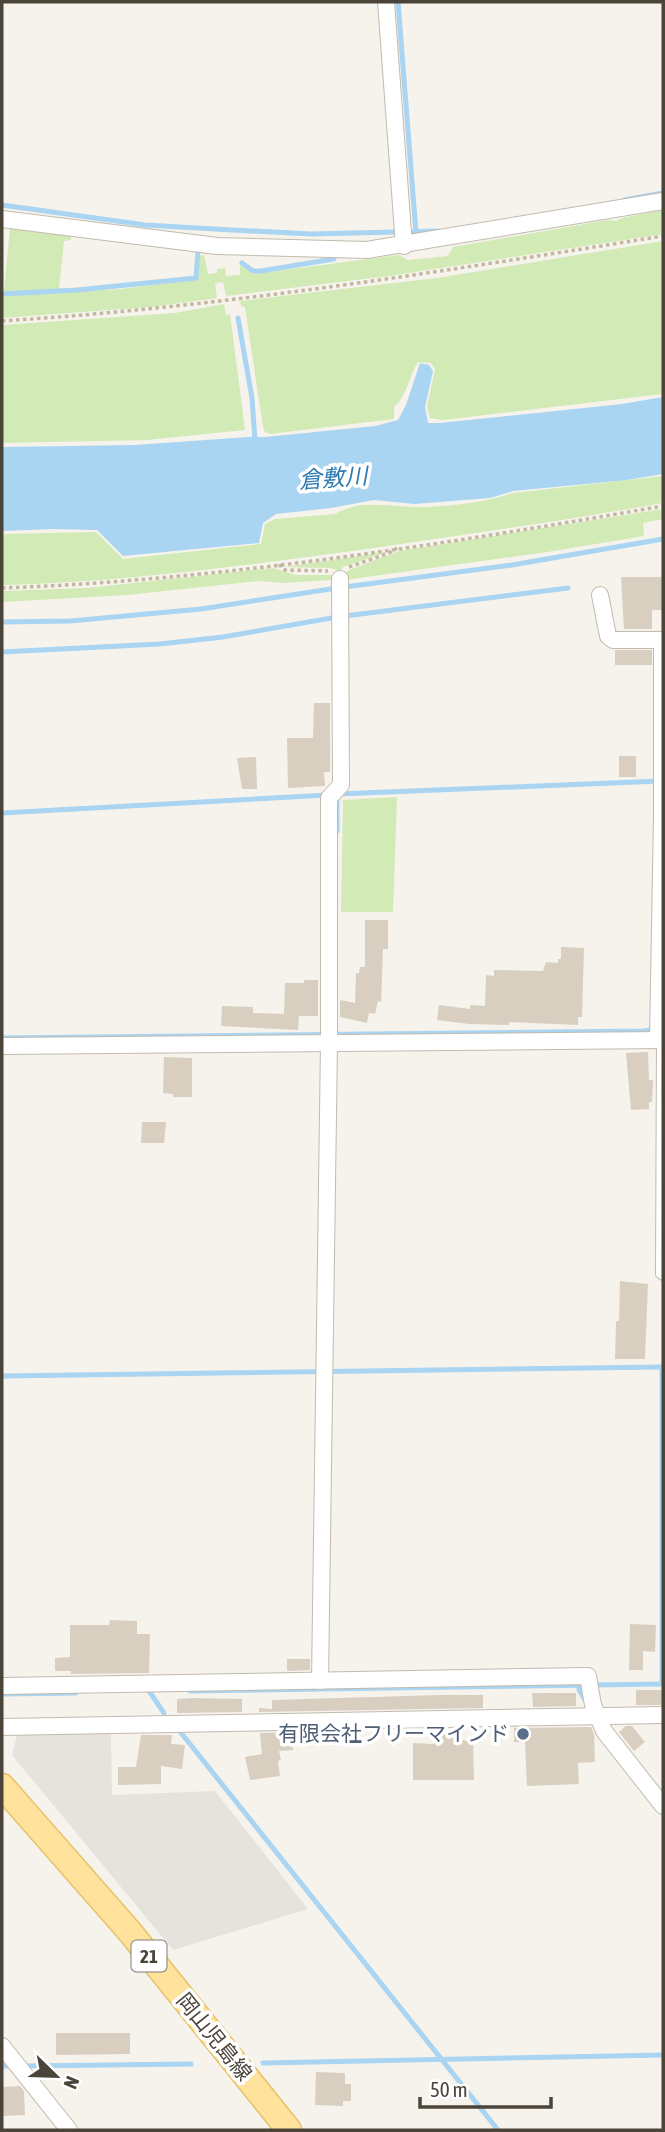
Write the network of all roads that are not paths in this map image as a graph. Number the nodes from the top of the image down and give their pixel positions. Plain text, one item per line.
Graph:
1 (386, 2) edge
2 (663, 201) edge
3 (2, 219) edge
4 (403, 237) junction
5 (341, 582) road end
6 (600, 595) dead end
7 (660, 1036) edge
8 (329, 1037) junction
9 (2, 1046) edge
10 (663, 1276) edge
11 (323, 1680) junction
12 (2, 1686) edge
13 (663, 1715) edge
14 (597, 1716) junction
15 (2, 1727) edge
16 (2, 1786) edge
17 (663, 1806) edge
18 (2, 1809) edge
19 (2, 2046) edge
20 (69, 2130) edge
21 (267, 2130) edge
22 (289, 2130) edge

1 - 4 street
2 - 4 street
3 - 4 street
5 - 8 street
6 - 7 street
7 - 8 street
7 - 10 lane
8 - 9 street
8 - 11 street
11 - 12 street
11 - 14 street
13 - 14 street
14 - 15 street
14 - 17 street
16 - 22 main road, 岡山児島線 / 21
18 - 21 main road, 岡山児島線 / 21
19 - 20 street

